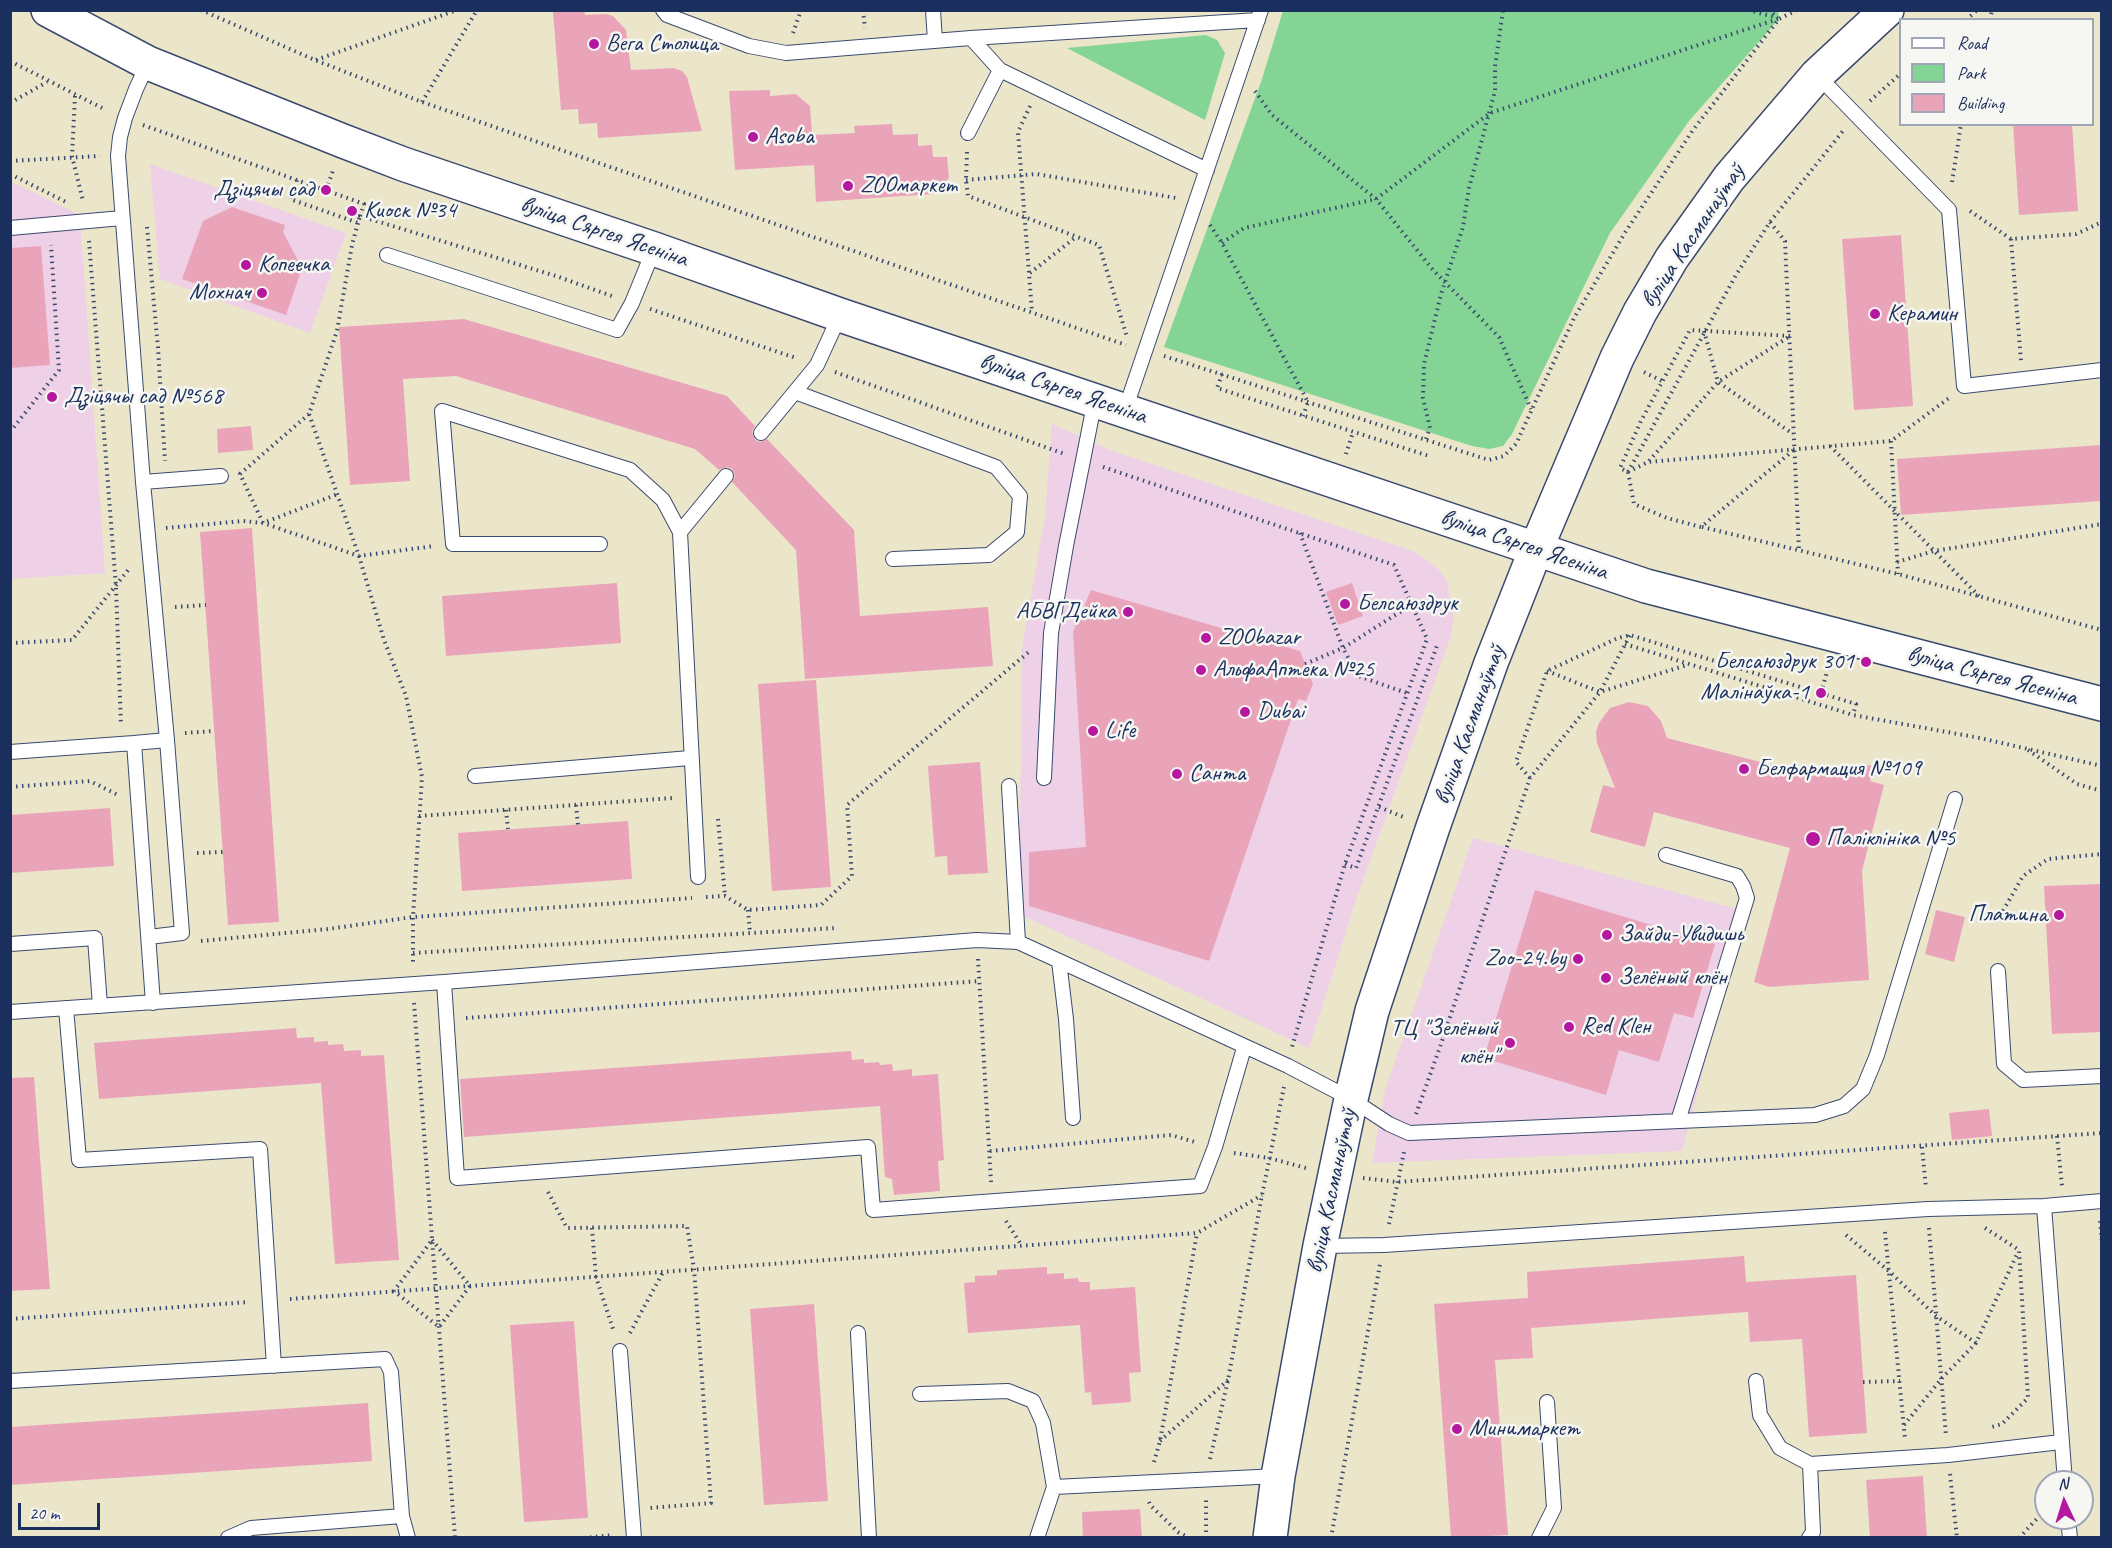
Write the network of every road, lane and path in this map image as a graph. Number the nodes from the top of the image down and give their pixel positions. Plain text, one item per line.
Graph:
1 (48, 10) edge
2 (201, 10) edge
3 (457, 10) edge
4 (477, 10) edge
5 (663, 10) edge
6 (933, 10) edge
7 (1503, 10) edge
8 (1748, 10) edge
9 (1768, 10) edge
10 (1779, 10) edge
11 (1797, 10) edge
12 (1887, 10) edge
13 (1259, 15) edge
14 (1779, 18) junction
15 (971, 38) junction
16 (935, 40) junction
17 (315, 60) junction
18 (10, 61) edge
19 (148, 63) junction
20 (1000, 70) junction
21 (1241, 71) junction
22 (1817, 75) junction
23 (1899, 75) edge
24 (48, 82) junction
25 (1038, 89) junction
26 (75, 96) junction
27 (422, 102) junction
28 (10, 103) edge
29 (1490, 113) junction
30 (1856, 115) junction
31 (125, 118) junction
32 (1961, 126) edge
33 (968, 133) joint
34 (72, 156) junction
35 (118, 156) junction
36 (10, 161) edge
37 (1207, 170) junction
38 (10, 174) edge
39 (1022, 175) junction
40 (297, 180) junction
41 (966, 180) junction
42 (1376, 199) junction
43 (1190, 202) junction
44 (1949, 203) junction
45 (360, 216) junction
46 (87, 217) junction
47 (1025, 217) junction
48 (122, 218) junction
49 (1770, 222) junction
50 (2102, 222) edge
51 (358, 223) junction
52 (10, 228) edge
53 (50, 236) dead end
54 (1077, 237) junction
55 (2011, 239) junction
56 (1222, 243) junction
57 (654, 249) junction
58 (387, 255) dead end
59 (1029, 273) junction
60 (1446, 284) junction
61 (632, 303) junction
62 (1032, 312) junction
63 (840, 315) junction
64 (1704, 331) junction
65 (1790, 336) junction
66 (1144, 350) junction
67 (817, 365) junction
68 (2102, 370) edge
69 (1222, 374) junction
70 (2022, 378) junction
71 (1718, 382) junction
72 (1964, 387) junction
73 (795, 392) junction
74 (1095, 400) junction
75 (1308, 402) junction
76 (1532, 409) junction
77 (1125, 410) junction
78 (309, 414) junction
79 (1303, 416) junction
80 (10, 432) edge
81 (760, 433) dead end
82 (1794, 434) junction
83 (1426, 439) junction
84 (1890, 441) junction
85 (1830, 446) junction
86 (1795, 449) junction
87 (1429, 456) dead end
88 (1082, 460) junction
89 (1648, 462) junction
90 (1628, 472) junction
91 (221, 476) dead end
92 (726, 476) dead end
93 (143, 482) junction
94 (338, 494) junction
95 (1894, 511) junction
96 (263, 524) junction
97 (2102, 524) edge
98 (1701, 527) junction
99 (148, 530) junction
100 (680, 532) junction
101 (1300, 532) junction
102 (453, 544) junction
103 (600, 544) dead end
104 (149, 545) junction
105 (1536, 549) junction
106 (1799, 550) junction
107 (1934, 551) junction
108 (359, 556) junction
109 (893, 559) dead end
110 (1897, 562) junction
111 (1898, 574) junction
112 (116, 587) junction
113 (1980, 596) junction
114 (206, 605) dead end
115 (1411, 605) junction
116 (175, 607) dead end
117 (2102, 630) edge
118 (1051, 633) junction
119 (1630, 635) junction
120 (1427, 639) dead end
121 (10, 643) edge
122 (1438, 643) dead end
123 (1625, 644) junction
124 (1343, 648) junction
125 (1305, 664) dead end
126 (1689, 664) junction
127 (1547, 671) junction
128 (1600, 692) junction
129 (1407, 693) dead end
130 (2102, 704) edge
131 (1853, 715) junction
132 (214, 731) dead end
133 (184, 734) dead end
134 (167, 740) junction
135 (128, 743) junction
136 (2025, 748) junction
137 (10, 752) edge
138 (690, 758) junction
139 (2102, 766) edge
140 (475, 776) dead end
141 (1044, 778) dead end
142 (1530, 778) junction
143 (1009, 786) dead end
144 (10, 787) edge
145 (2102, 791) edge
146 (692, 797) junction
147 (1955, 799) dead end
148 (576, 805) junction
149 (119, 806) dead end
150 (506, 810) junction
151 (419, 816) junction
152 (578, 825) dead end
153 (508, 829) dead end
154 (223, 852) dead end
155 (193, 854) dead end
156 (2102, 854) edge
157 (1665, 855) dead end
158 (1345, 864) dead end
159 (698, 877) dead end
160 (748, 910) junction
161 (413, 916) junction
162 (2000, 916) dead end
163 (750, 932) dead end
164 (149, 937) junction
165 (977, 940) junction
166 (200, 941) dead end
167 (1018, 942) junction
168 (10, 944) edge
169 (1059, 961) junction
170 (1998, 971) dead end
171 (980, 981) junction
172 (444, 982) junction
173 (413, 985) junction
174 (153, 1003) junction
175 (100, 1006) junction
176 (66, 1008) junction
177 (10, 1012) edge
178 (446, 1020) junction
179 (416, 1023) junction
180 (1244, 1048) junction
181 (2102, 1076) edge
182 (1351, 1099) junction
183 (1073, 1118) dead end
184 (1678, 1122) junction
185 (1408, 1133) junction
186 (2102, 1133) edge
187 (2057, 1136) junction
188 (1922, 1147) junction
189 (537, 1173) junction
190 (1397, 1182) junction
191 (1262, 1195) dead end
192 (993, 1202) junction
193 (2102, 1202) edge
194 (2064, 1205) junction
195 (2044, 1206) junction
196 (1928, 1209) junction
197 (1983, 1227) dead end
198 (592, 1228) junction
199 (1940, 1228) dead end
200 (1929, 1229) junction
201 (1885, 1231) dead end
202 (1197, 1233) junction
203 (1843, 1233) dead end
204 (432, 1240) junction
205 (1384, 1245) junction
206 (1022, 1246) junction
207 (1320, 1246) junction
208 (2019, 1250) junction
209 (694, 1269) junction
210 (663, 1272) junction
211 (1890, 1272) junction
212 (596, 1277) junction
213 (470, 1286) junction
214 (436, 1288) junction
215 (394, 1291) junction
216 (270, 1300) junction
217 (1936, 1316) junction
218 (10, 1319) edge
219 (439, 1327) junction
220 (858, 1333) dead end
221 (1976, 1343) junction
222 (620, 1351) junction
223 (274, 1365) junction
224 (1942, 1378) junction
225 (1228, 1380) dead end
226 (10, 1381) edge
227 (1756, 1381) dead end
228 (1900, 1381) junction
229 (1863, 1382) dead end
230 (920, 1394) dead end
231 (1547, 1402) dead end
232 (1904, 1425) junction
233 (1991, 1427) dead end
234 (1916, 1440) dead end
235 (1936, 1440) dead end
236 (1160, 1442) junction
237 (2061, 1442) junction
238 (1948, 1455) junction
239 (1810, 1464) junction
240 (2064, 1470) edge
241 (1278, 1476) junction
242 (1148, 1483) junction
243 (1054, 1487) junction
244 (632, 1509) junction
245 (402, 1516) junction
246 (2034, 1522) edge
247 (633, 1535) edge
248 (228, 1538) edge
249 (408, 1538) edge
250 (455, 1538) edge
251 (584, 1538) edge
252 (869, 1538) edge
253 (1036, 1538) edge
254 (1189, 1538) edge
255 (1270, 1538) edge
256 (1331, 1538) edge
257 (1539, 1538) edge
258 (1809, 1538) edge
259 (1957, 1538) edge
260 (2019, 1538) edge

1 - 19 main road, вуліца Сяргея Ясеніна
2 - 17 path
3 - 17 path
4 - 27 path
5 - 16 lane
6 - 16 lane
7 - 29 path
8 - 14 path
9 - 14 path
10 - 14 path
11 - 14 path
12 - 22 main road, вуліца Касманаўтаў
13 - 15 lane
13 - 21 lane
14 - 29 path
14 - 76 path
15 - 16 lane
15 - 20 lane
17 - 27 path
18 - 24 path
19 - 31 lane
19 - 57 main road, вуліца Сяргея Ясеніна
20 - 25 lane
20 - 33 lane
21 - 37 lane
21 - 42 path
22 - 30 lane
22 - 105 main road, вуліца Касманаўтаў
23 - 30 path
24 - 26 path
24 - 28 path
25 - 37 lane
25 - 39 path
26 - 31 path
26 - 34 path
27 - 62 path
29 - 42 path
29 - 60 path
30 - 44 lane
30 - 49 path
31 - 35 lane
31 - 40 path
32 - 44 path
33 - 41 path
34 - 35 path
34 - 36 path
34 - 46 path
35 - 48 lane
37 - 43 lane
38 - 46 path
39 - 41 path
39 - 43 path
39 - 47 path
40 - 45 path
40 - 51 path
41 - 47 path
42 - 56 path
42 - 60 path
43 - 56 path
43 - 66 lane
44 - 55 path
44 - 72 lane
45 - 51 path
45 - 61 path
46 - 48 lane
46 - 52 lane
46 - 112 path
47 - 54 path
47 - 59 path
48 - 93 lane
49 - 64 path
49 - 65 path
50 - 55 path
51 - 78 path
53 - 80 path
54 - 59 path
54 - 62 path
55 - 70 path
56 - 75 path
57 - 61 lane
57 - 63 main road, вуліца Сяргея Ясеніна
58 - 61 lane
59 - 62 path
60 - 76 path
60 - 83 path
61 - 67 path
63 - 67 lane
63 - 74 main road, вуліца Сяргея Ясеніна
64 - 65 path
64 - 71 path
64 - 90 path
64 - 90 path
65 - 71 path
65 - 82 path
66 - 69 path
66 - 77 lane
67 - 73 lane
67 - 88 path
68 - 70 lane
69 - 75 path
69 - 79 path
70 - 72 lane
71 - 82 path
71 - 89 path
72 - 84 path
73 - 81 lane
73 - 109 lane
74 - 77 main road, вуліца Сяргея Ясеніна
74 - 88 lane
75 - 79 path
75 - 83 path
76 - 83 path
77 - 105 main road, вуліца Сяргея Ясеніна
78 - 94 path
78 - 96 path
79 - 87 path
82 - 86 path
84 - 85 path
84 - 95 path
85 - 86 path
85 - 95 path
86 - 89 path
86 - 98 path
86 - 106 path
88 - 101 path
88 - 118 lane
89 - 90 path
90 - 98 path
91 - 93 lane
92 - 100 lane
93 - 99 lane
94 - 96 path
94 - 108 path
95 - 107 path
95 - 110 path
96 - 99 path
96 - 108 path
97 - 107 path
98 - 106 path
99 - 104 lane
100 - 102 lane
100 - 138 lane
101 - 115 path
101 - 124 path
102 - 103 lane
102 - 108 path
104 - 112 path
104 - 134 lane
105 - 130 main road, вуліца Сяргея Ясеніна
105 - 182 main road, вуліца Касманаўтаў
106 - 111 path
107 - 110 path
107 - 113 path
108 - 151 path
110 - 111 path
111 - 113 path
112 - 121 path
112 - 135 path
113 - 117 path
114 - 116 path
115 - 120 path
115 - 124 path
118 - 141 lane
118 - 160 path
119 - 123 path
119 - 127 path
119 - 131 path
122 - 158 path
123 - 126 path
123 - 128 path
124 - 125 path
124 - 129 path
126 - 128 path
126 - 131 path
127 - 128 path
127 - 142 path
128 - 142 path
131 - 136 path
132 - 133 path
134 - 135 lane
134 - 164 lane
135 - 137 lane
135 - 164 lane
136 - 139 path
136 - 145 path
138 - 140 lane
138 - 146 lane
142 - 185 path
143 - 167 lane
144 - 149 path
146 - 148 path
146 - 159 lane
147 - 184 lane
148 - 150 path
148 - 152 path
150 - 151 path
150 - 153 path
151 - 161 path
154 - 155 path
156 - 162 path
157 - 184 lane
160 - 161 path
160 - 163 path
161 - 166 path
161 - 173 path
164 - 174 lane
165 - 167 lane
165 - 171 path
165 - 172 lane
167 - 169 lane
168 - 175 lane
169 - 180 lane
169 - 183 lane
170 - 181 lane
171 - 178 path
171 - 192 path
172 - 173 lane
172 - 178 lane
173 - 174 lane
173 - 179 path
174 - 175 lane
175 - 176 lane
176 - 177 lane
176 - 216 lane
178 - 179 path
178 - 189 lane
179 - 204 path
180 - 182 lane
180 - 192 lane
182 - 185 lane
182 - 207 main road, вуліца Касманаўтаў
184 - 185 lane
185 - 190 path
186 - 187 path
187 - 188 path
187 - 194 path
188 - 190 path
188 - 196 path
189 - 192 lane
189 - 198 path
190 - 205 path
191 - 202 path
192 - 206 path
193 - 194 lane
194 - 195 lane
195 - 196 lane
195 - 237 lane
196 - 200 path
196 - 205 lane
197 - 208 path
198 - 209 path
198 - 212 path
199 - 200 path
200 - 217 path
201 - 211 path
202 - 206 path
202 - 236 path
203 - 211 path
204 - 213 path
204 - 214 path
204 - 215 path
205 - 207 lane
205 - 256 path
206 - 209 path
207 - 241 main road, вуліца Касманаўтаў
208 - 221 path
208 - 233 path
209 - 210 path
209 - 244 path
210 - 212 path
210 - 222 path
211 - 217 path
211 - 228 path
212 - 213 path
212 - 222 path
213 - 214 path
213 - 219 path
214 - 215 path
214 - 219 path
215 - 216 path
215 - 219 path
216 - 218 path
216 - 223 lane
217 - 221 path
217 - 224 path
219 - 250 path
220 - 252 lane
221 - 224 path
222 - 244 lane
223 - 226 lane
223 - 245 lane
224 - 232 path
224 - 235 path
225 - 236 path
227 - 239 lane
228 - 229 path
228 - 232 path
230 - 243 lane
231 - 257 lane
232 - 234 path
236 - 242 path
237 - 238 lane
237 - 240 lane
238 - 239 lane
238 - 259 path
239 - 258 lane
241 - 242 lane
241 - 255 main road, вуліца Касманаўтаў
242 - 243 lane
242 - 254 path
243 - 253 lane
244 - 247 lane
245 - 248 lane
245 - 249 lane
246 - 260 path
247 - 251 path

